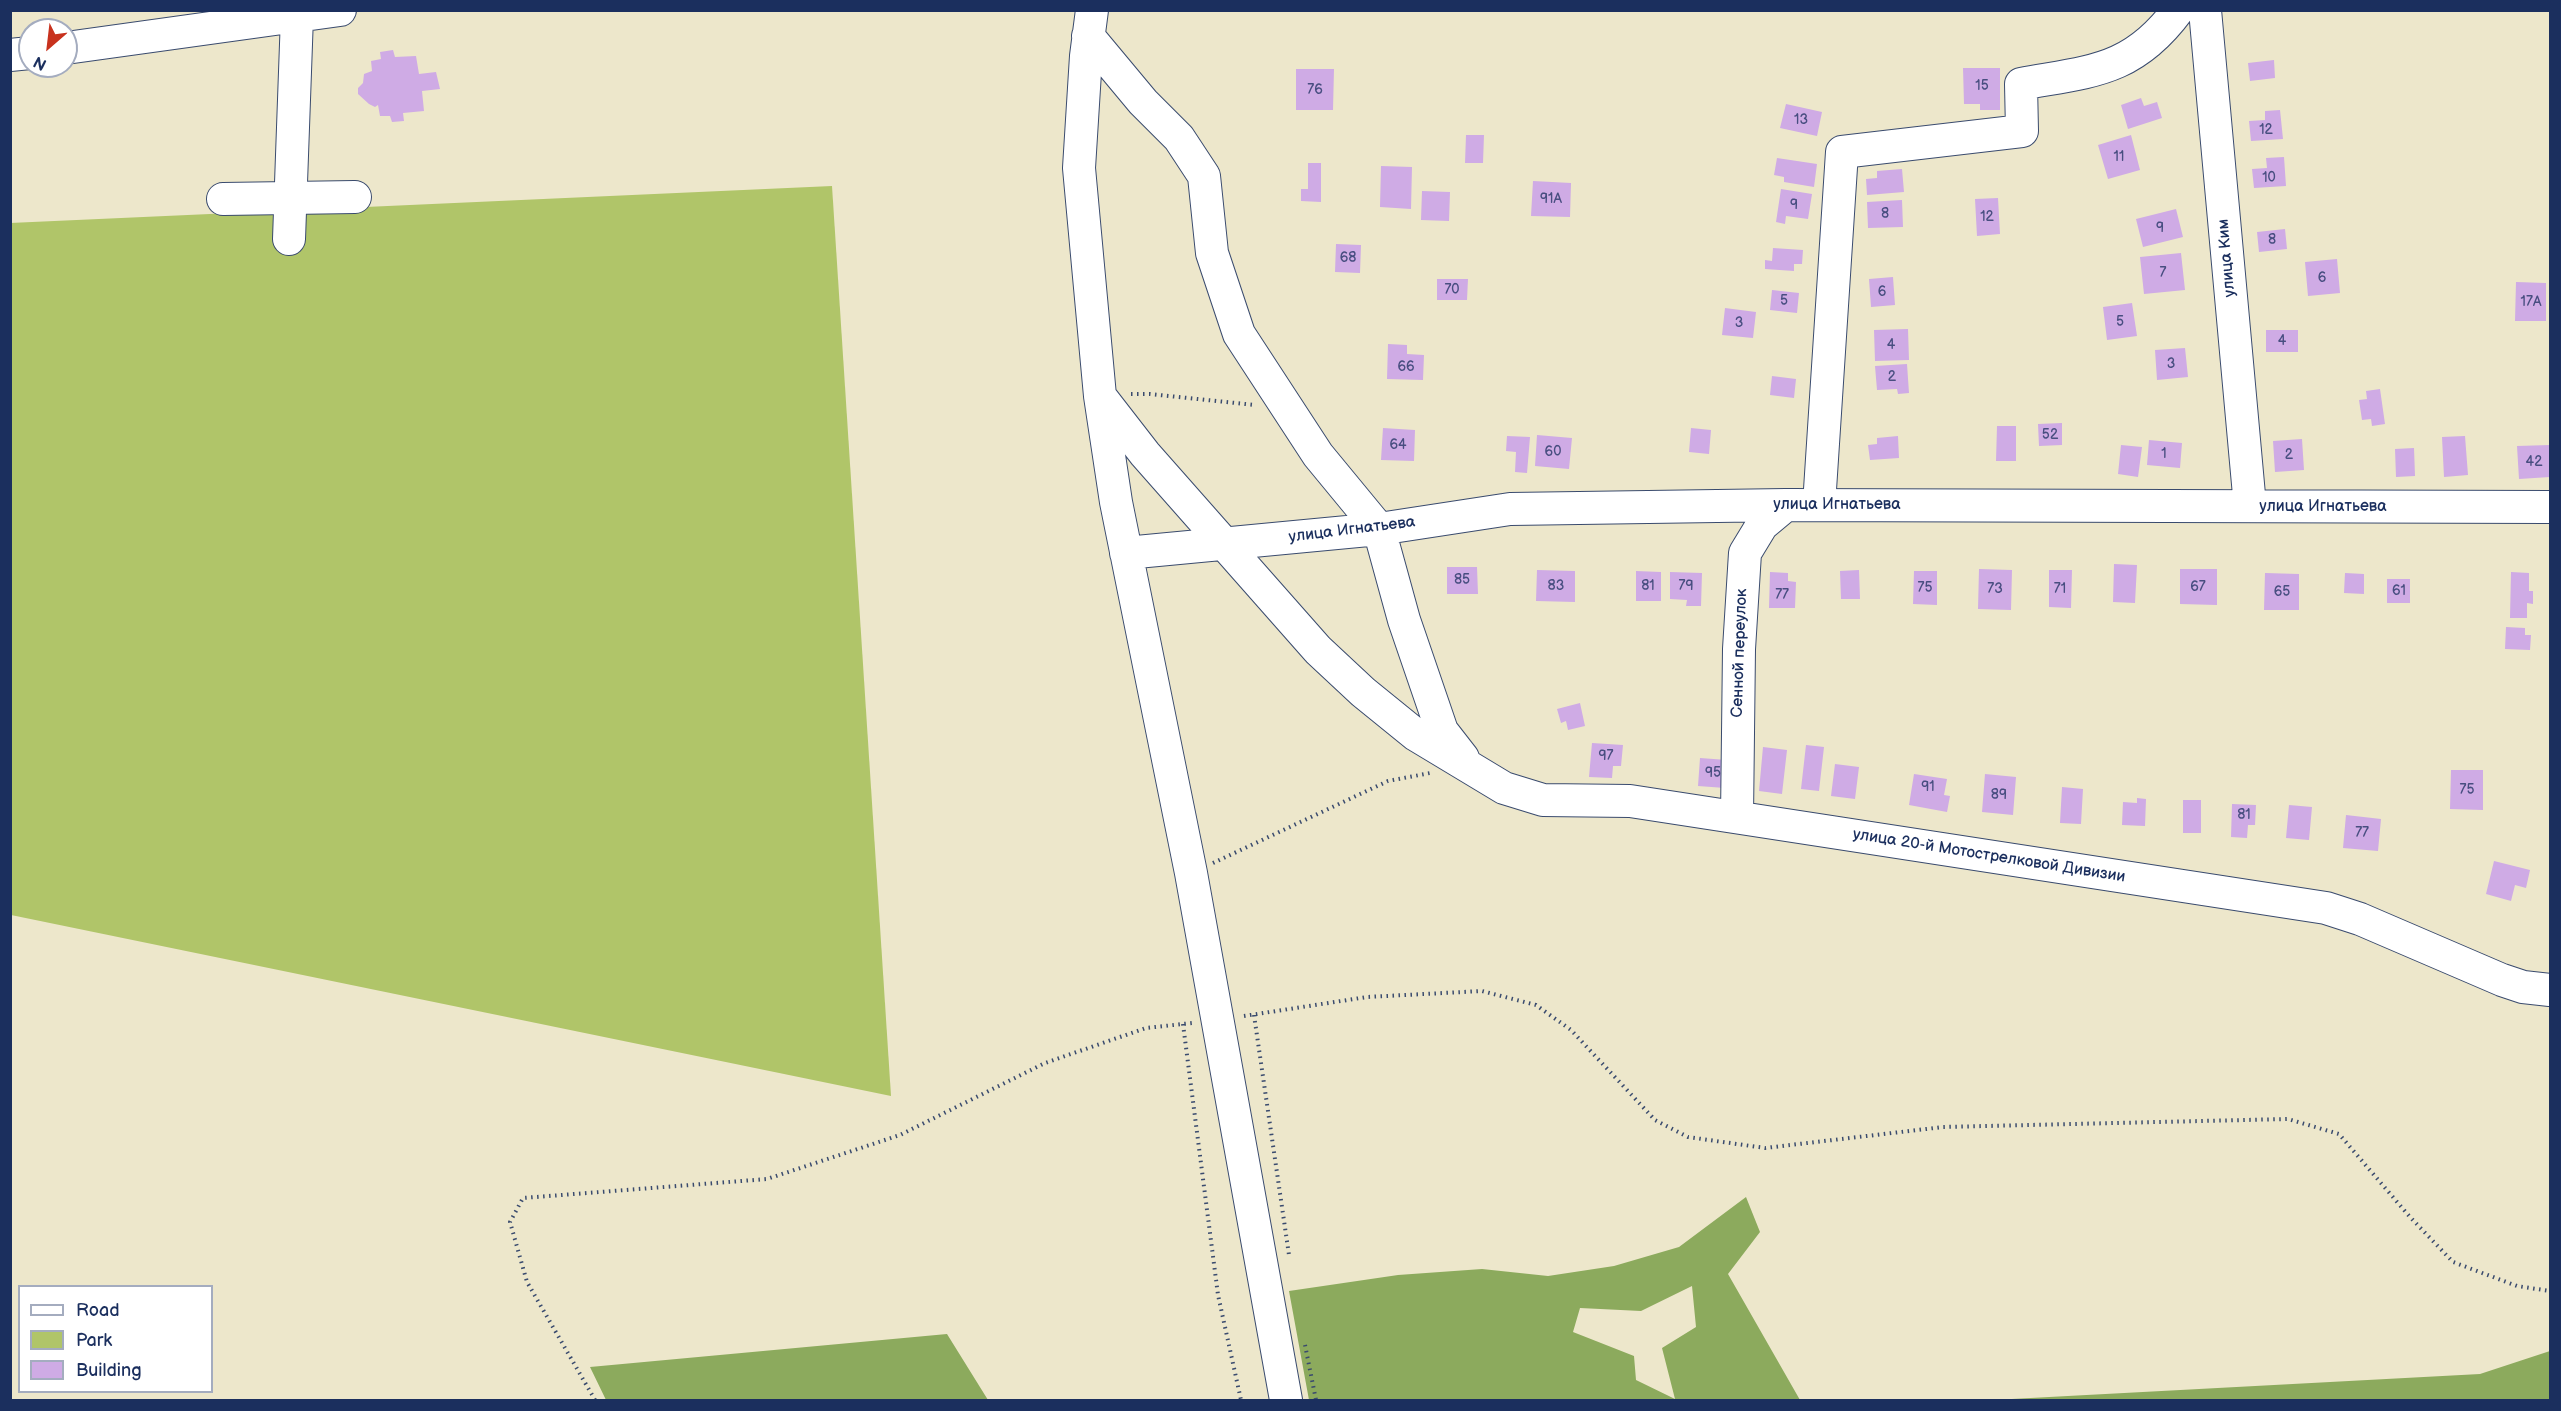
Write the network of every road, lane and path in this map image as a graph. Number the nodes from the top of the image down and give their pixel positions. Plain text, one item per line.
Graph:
1 (340, 10) edge
2 (2178, 10) edge
3 (2205, 10) edge
4 (297, 16) junction
5 (216, 19) edge
6 (1090, 23) edge
7 (78, 46) edge
8 (355, 197) dead end
9 (291, 198) junction
10 (223, 199) dead end
11 (289, 239) dead end
12 (1100, 396) junction
13 (1287, 408) junction
14 (1786, 505) junction
15 (1819, 505) junction
16 (2250, 506) junction
17 (2550, 507) edge
18 (1378, 529) junction
19 (1224, 544) junction
20 (1126, 553) junction
21 (1469, 766) junction
22 (1737, 817) junction
23 (1191, 873) junction
24 (2502, 980) junction
25 (2550, 990) edge
26 (2550, 1004) edge
27 (1254, 1015) junction
28 (1219, 1020) junction
29 (1183, 1024) junction
30 (1289, 1257) dead end
31 (2550, 1291) edge
32 (1303, 1334) dead end
33 (595, 1401) edge
34 (1240, 1401) edge
35 (1286, 1401) edge
36 (1316, 1401) edge

1 - 4 street
2 - 15 street
3 - 16 street, улица Ким
4 - 5 street
4 - 9 street
5 - 7 street
6 - 12 street
6 - 13 street
8 - 9 street
9 - 10 street
9 - 11 street
12 - 13 path
12 - 19 street, улица 20-й Мотострелковой Дивизии
12 - 20 street
13 - 18 street
14 - 15 street, улица Игнатьева
14 - 18 street, улица Игнатьева
14 - 22 street, Сенной переулок
15 - 16 street, улица Игнатьева
16 - 17 street, улица Игнатьева
18 - 19 street, улица Игнатьева
18 - 21 street
19 - 20 street, улица Игнатьева
19 - 21 street, улица 20-й Мотострелковой Дивизии
20 - 23 street
21 - 22 street, улица 20-й Мотострелковой Дивизии
21 - 23 path
22 - 24 street, улица 20-й Мотострелковой Дивизии
23 - 28 street
24 - 25 street, улица 20-й Мотострелковой Дивизии
24 - 26 street, улица 20-й Мотострелковой Дивизии
27 - 28 path
27 - 30 path
27 - 31 path
28 - 29 path
28 - 35 street
29 - 33 path
29 - 34 path
32 - 36 path

